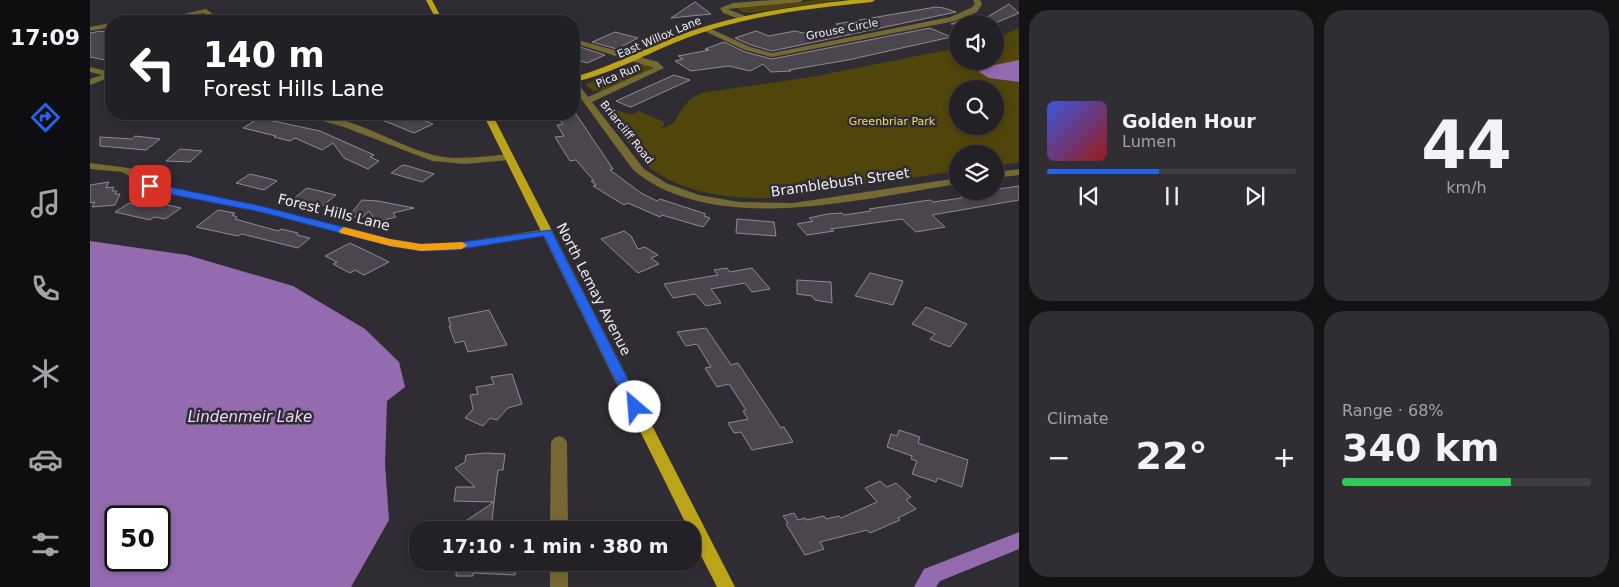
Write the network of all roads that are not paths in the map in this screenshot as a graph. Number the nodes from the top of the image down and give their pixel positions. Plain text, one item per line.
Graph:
1 (429, 0) edge
2 (800, 0) edge
3 (861, 0) edge
4 (872, 0) edge
5 (976, 0) edge
6 (437, 15) edge
7 (742, 18) junction
8 (105, 26) edge
9 (90, 29) edge
10 (704, 29) junction
11 (580, 43) edge
12 (636, 58) junction
13 (90, 69) edge
14 (105, 74) edge
15 (105, 77) edge
16 (580, 80) edge
17 (90, 82) edge
18 (580, 92) edge
19 (586, 101) junction
20 (334, 120) edge
21 (490, 120) edge
22 (508, 157) junction
23 (90, 166) edge
24 (1019, 172) edge
25 (1004, 174) edge
26 (949, 182) edge
27 (697, 198) joint
28 (547, 232) junction
29 (559, 442) dead end
30 (559, 521) edge
31 (559, 571) edge
32 (559, 587) edge
33 (726, 587) edge

1 - 6 main road
2 - 7 street
3 - 4 main road, East Willox Lane
3 - 7 main road, East Willox Lane
5 - 10 street, Grouse Circle
7 - 10 main road, East Willox Lane
8 - 9 street
10 - 12 main road, East Willox Lane
11 - 12 street
12 - 16 main road, East Willox Lane
12 - 19 street, Pica Run
13 - 14 street
15 - 17 street
18 - 19 street, Briarcliff Road
19 - 27 street, Briarcliff Road
20 - 22 street
21 - 22 main road, North Lemay Avenue
22 - 28 main road, North Lemay Avenue
23 - 28 street, Forest Hills Lane
24 - 25 street
26 - 27 street, Bramblebush Street
28 - 33 main road, North Lemay Avenue
29 - 30 street
31 - 32 street

